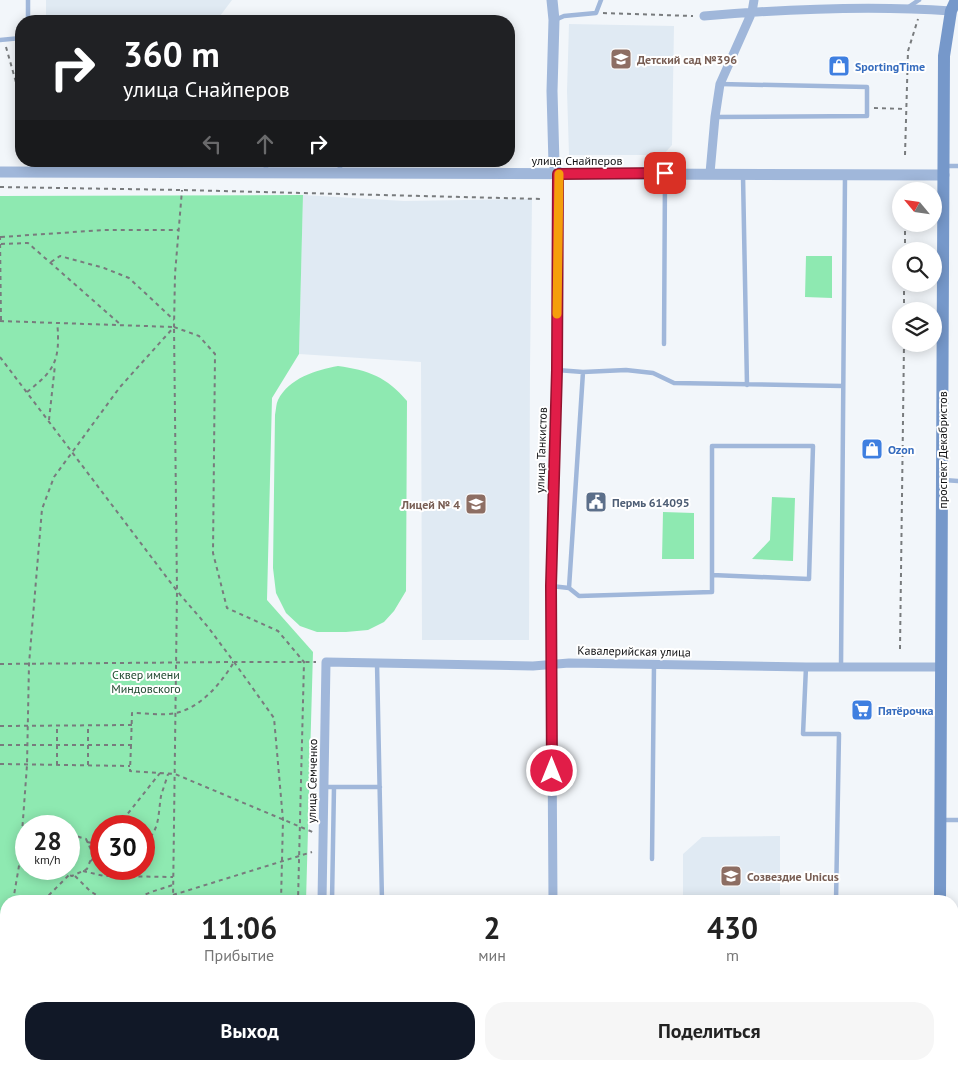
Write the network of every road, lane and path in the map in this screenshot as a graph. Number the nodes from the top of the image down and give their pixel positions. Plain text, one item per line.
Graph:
1 (28, 0) edge
2 (552, 0) edge
3 (601, 0) edge
4 (754, 0) edge
5 (920, 4) edge
6 (953, 6) edge
7 (752, 12) junction
8 (596, 13) junction
9 (28, 15) edge
10 (704, 16) joint
11 (554, 20) junction
12 (15, 39) edge
13 (2, 40) edge
14 (15, 81) edge
15 (720, 84) junction
16 (867, 108) junction
17 (906, 109) junction
18 (715, 117) junction
19 (905, 155) dead end
20 (958, 166) edge
21 (80, 167) edge
22 (180, 167) edge
23 (265, 167) edge
24 (340, 167) edge
25 (944, 170) junction
26 (0, 172) edge
27 (665, 173) junction
28 (558, 174) junction
29 (710, 174) junction
30 (743, 174) junction
31 (845, 175) junction
32 (0, 187) edge
33 (182, 190) junction
34 (540, 199) dead end
35 (178, 230) junction
36 (1, 236) edge
37 (1, 244) edge
38 (51, 262) junction
39 (175, 320) junction
40 (0, 321) edge
41 (57, 323) junction
42 (121, 325) junction
43 (174, 327) junction
44 (664, 344) dead end
45 (904, 352) edge
46 (0, 357) edge
47 (56, 363) junction
48 (557, 370) junction
49 (583, 372) junction
50 (748, 384) junction
51 (843, 386) junction
52 (27, 392) junction
53 (49, 420) junction
54 (72, 452) junction
55 (942, 480) junction
56 (958, 480) edge
57 (712, 575) junction
58 (551, 586) junction
59 (569, 588) junction
60 (177, 591) junction
61 (900, 649) dead end
62 (176, 662) junction
63 (234, 662) junction
64 (304, 662) junction
65 (326, 662) junction
66 (377, 662) junction
67 (552, 663) junction
68 (0, 664) edge
69 (29, 664) junction
70 (654, 664) junction
71 (806, 667) junction
72 (841, 667) junction
73 (941, 667) junction
74 (176, 713) junction
75 (132, 724) junction
76 (28, 725) junction
77 (57, 725) junction
78 (88, 725) junction
79 (0, 726) edge
80 (0, 745) edge
81 (28, 745) junction
82 (57, 745) junction
83 (88, 745) junction
84 (131, 746) junction
85 (0, 764) edge
86 (27, 765) junction
87 (57, 765) junction
88 (88, 765) junction
89 (130, 766) junction
90 (160, 773) junction
91 (168, 774) junction
92 (175, 774) junction
93 (329, 787) junction
94 (380, 787) junction
95 (23, 815) edge
96 (127, 815) edge
97 (283, 820) junction
98 (940, 820) junction
99 (958, 820) edge
100 (300, 827) junction
101 (155, 829) edge
102 (318, 835) dead end
103 (80, 837) edge
104 (87, 842) junction
105 (90, 843) edge
106 (318, 850) dead end
107 (299, 856) junction
108 (652, 859) dead end
109 (282, 861) junction
110 (89, 863) joint
111 (83, 871) junction
112 (80, 872) edge
113 (174, 877) junction
114 (17, 880) edge
115 (64, 880) edge
116 (79, 880) edge
117 (173, 886) junction
118 (15, 895) edge
119 (49, 895) edge
120 (96, 895) edge
121 (144, 895) edge
122 (173, 895) joint
123 (281, 895) edge
124 (298, 895) edge
125 (322, 895) edge
126 (332, 895) edge
127 (382, 895) edge
128 (553, 895) edge
129 (836, 895) edge
130 (940, 895) edge
131 (637, 1070) edge
132 (789, 1070) edge

1 - 9 lane
2 - 11 street, улица Танкистов
3 - 8 lane
4 - 7 street
5 - 6 street
5 - 7 street
5 - 17 path
6 - 25 main road, проспект Декабристов
7 - 10 street
7 - 15 street
8 - 10 path
8 - 11 lane
11 - 28 street, улица Танкистов
12 - 13 lane
13 - 14 path
15 - 16 lane
15 - 18 street
16 - 17 path
16 - 18 lane
17 - 19 path
18 - 29 street
20 - 25 lane
21 - 22 street, улица Снайперов
21 - 26 street, улица Снайперов
22 - 23 street, улица Снайперов
23 - 24 street, улица Снайперов
24 - 28 street, улица Снайперов
25 - 31 street, улица Снайперов
25 - 55 main road, проспект Декабристов
27 - 28 street, улица Снайперов
27 - 29 street, улица Снайперов
27 - 44 lane
28 - 48 street, улица Танкистов
29 - 30 street, улица Снайперов
30 - 31 street, улица Снайперов
30 - 50 lane
31 - 51 lane
32 - 33 path
33 - 34 path
33 - 35 path
35 - 36 path
35 - 39 path
36 - 37 path
37 - 38 path
37 - 40 path
38 - 39 path
38 - 42 path
39 - 43 path
40 - 41 path
41 - 42 path
41 - 47 path
42 - 43 path
43 - 54 path
43 - 60 path
43 - 64 path
45 - 61 path
46 - 52 path
47 - 52 path
47 - 53 path
48 - 49 lane
48 - 58 street, улица Танкистов
49 - 50 lane
49 - 59 lane
50 - 51 lane
51 - 72 lane
52 - 53 path
53 - 54 path
54 - 60 path
54 - 69 path
55 - 56 lane
55 - 73 main road, проспект Декабристов
57 - 57 lane
57 - 59 lane
58 - 59 lane
58 - 67 street, улица Танкистов
60 - 62 path
60 - 63 path
62 - 63 path
62 - 69 path
62 - 74 path
63 - 64 path
63 - 74 path
63 - 97 path
64 - 65 path
64 - 100 path
65 - 66 street, Кавалерийская улица
65 - 93 street, улица Семченко
66 - 67 street, Кавалерийская улица
66 - 94 lane
67 - 70 street, Кавалерийская улица
67 - 128 street, улица Танкистов
68 - 69 path
69 - 76 path
70 - 71 street, Кавалерийская улица
70 - 108 lane
71 - 72 street, Кавалерийская улица
71 - 129 lane
72 - 73 street, Кавалерийская улица
73 - 98 main road, проспект Декабристов
74 - 75 path
74 - 92 path
75 - 78 path
75 - 84 path
76 - 77 path
76 - 79 path
76 - 81 path
77 - 78 path
77 - 82 path
78 - 83 path
80 - 81 path
81 - 82 path
81 - 86 path
82 - 83 path
82 - 87 path
83 - 84 path
83 - 88 path
84 - 89 path
85 - 86 path
86 - 87 path
86 - 95 path
87 - 88 path
88 - 89 path
89 - 90 path
90 - 91 path
90 - 96 path
91 - 92 path
91 - 101 path
92 - 97 path
92 - 113 path
93 - 94 lane
93 - 125 street, улица Семченко
93 - 126 lane
94 - 127 lane
97 - 100 path
97 - 109 path
98 - 99 lane
98 - 130 main road, проспект Декабристов
100 - 102 path
100 - 107 path
103 - 104 path
104 - 105 path
104 - 110 path
106 - 107 path
107 - 109 path
107 - 124 path
109 - 122 path
109 - 123 path
110 - 111 path
111 - 112 path
111 - 113 path
113 - 117 path
114 - 118 path
115 - 119 path
116 - 120 path
117 - 121 path
117 - 122 path
131 - 132 lane

